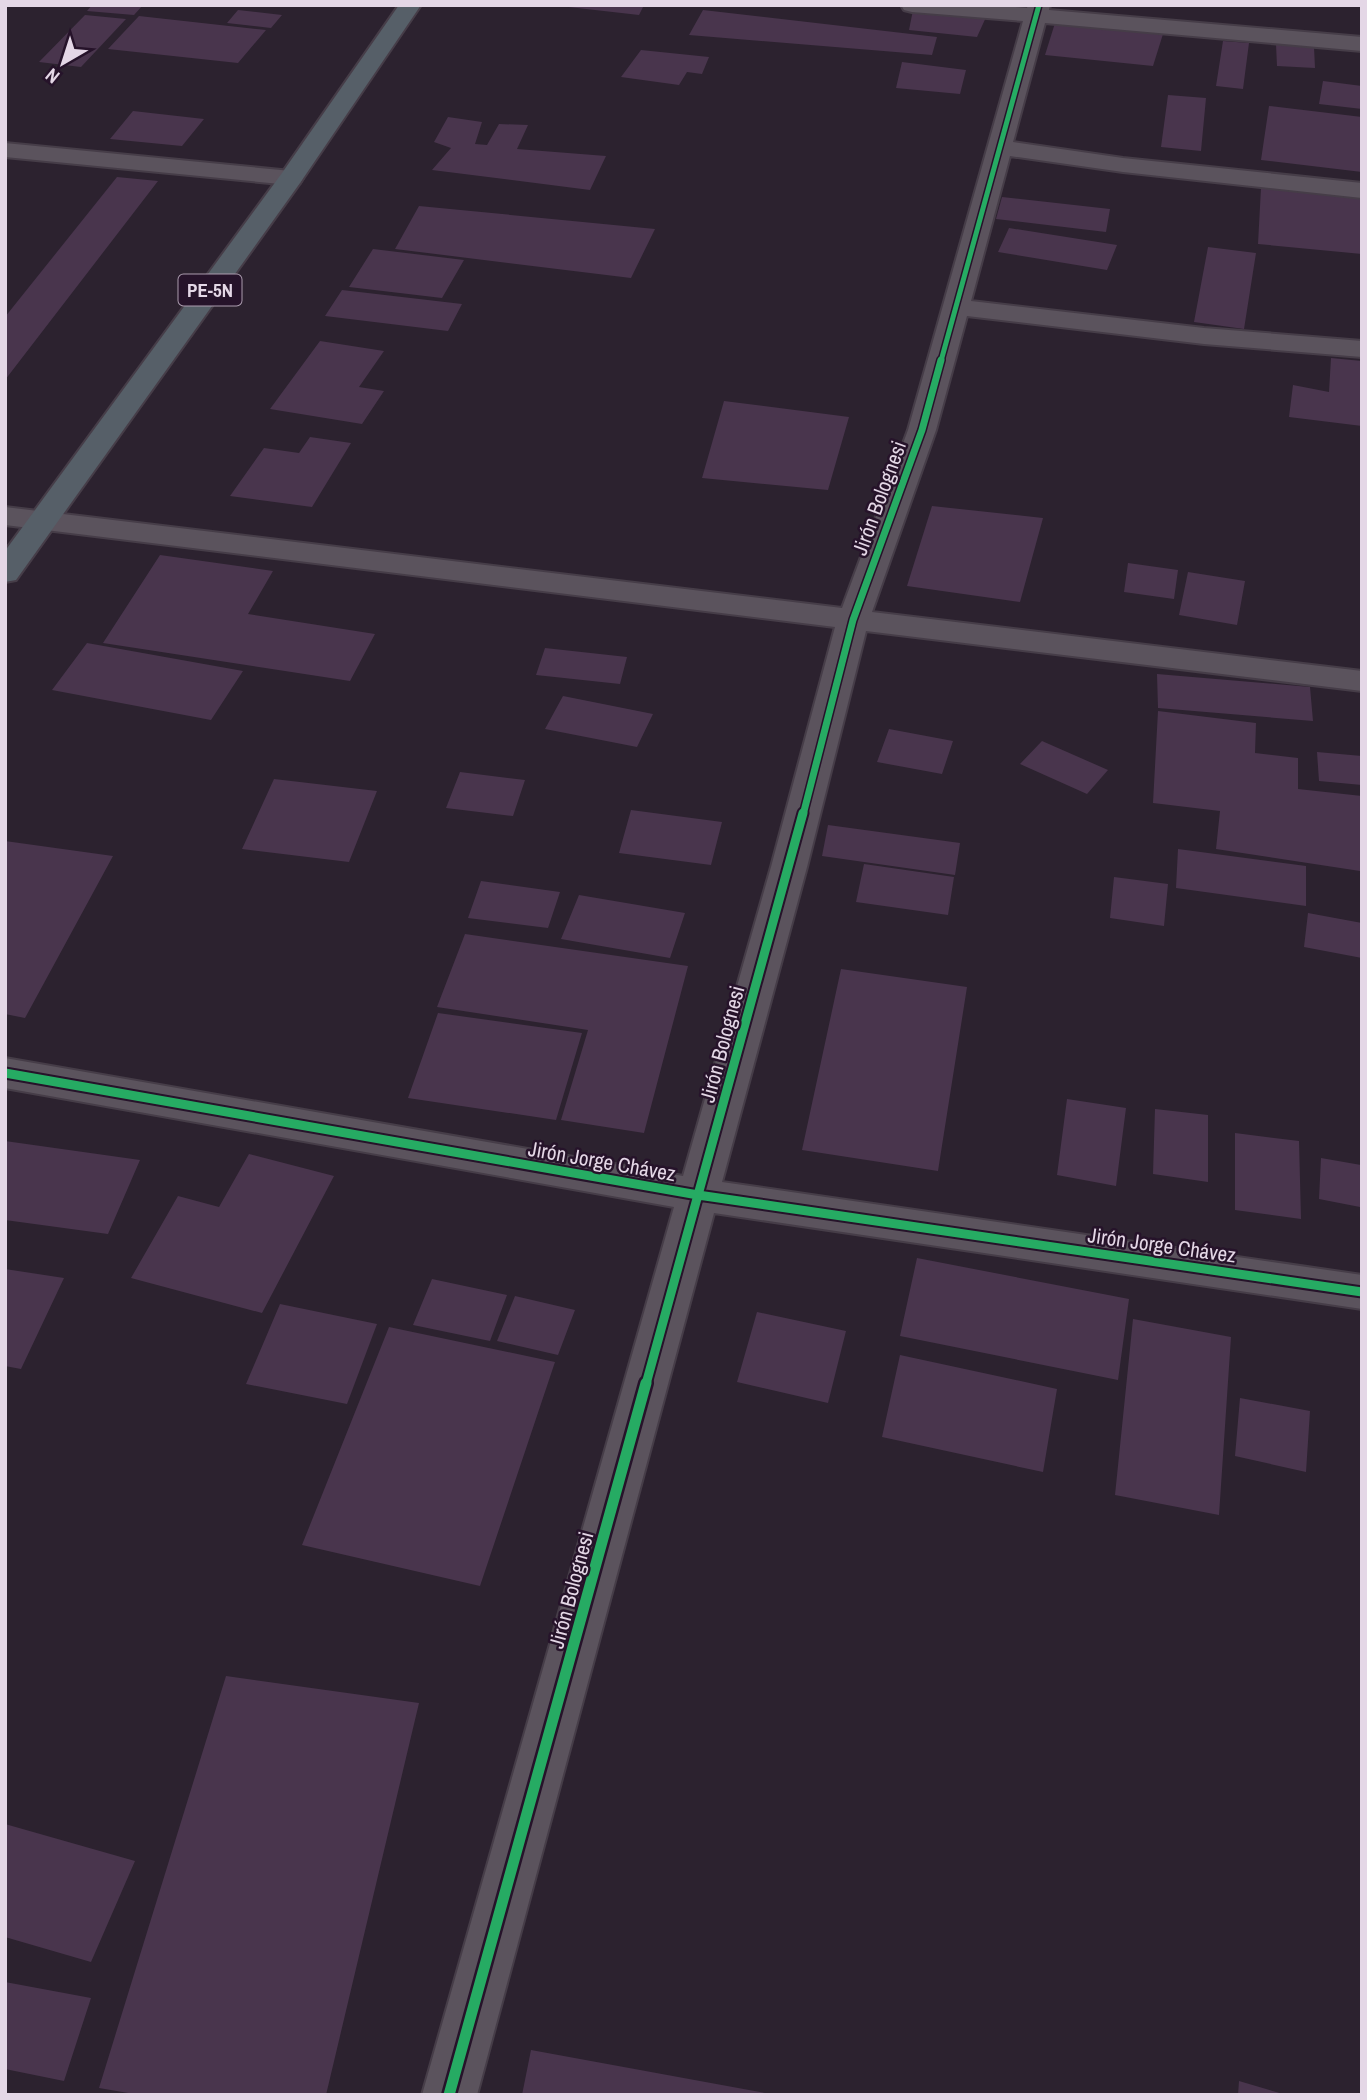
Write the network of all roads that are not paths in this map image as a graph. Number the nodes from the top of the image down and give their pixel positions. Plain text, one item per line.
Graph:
1 (410, 5) edge
2 (912, 5) edge
3 (1038, 10) edge
4 (1362, 44) edge
5 (1001, 148) junction
6 (5, 150) edge
7 (291, 178) junction
8 (1362, 191) edge
9 (957, 307) junction
10 (1362, 349) edge
11 (5, 516) edge
12 (43, 521) junction
13 (5, 573) edge
14 (853, 620) junction
15 (1362, 681) edge
16 (5, 1073) edge
17 (698, 1195) junction
18 (1362, 1292) edge
19 (449, 2095) edge

1 - 7 highway, PE-5N
2 - 3 street
3 - 4 street
3 - 5 street, Jirón Bolognesi
5 - 8 street
5 - 9 street, Jirón Bolognesi
6 - 7 street
7 - 12 highway, PE-5N
9 - 10 street
9 - 14 street, Jirón Bolognesi
11 - 12 street
12 - 13 highway, PE-5N
12 - 14 street
14 - 15 street
14 - 17 street, Jirón Bolognesi
16 - 17 street, Jirón Jorge Chávez
17 - 18 street, Jirón Jorge Chávez
17 - 19 street, Jirón Bolognesi

